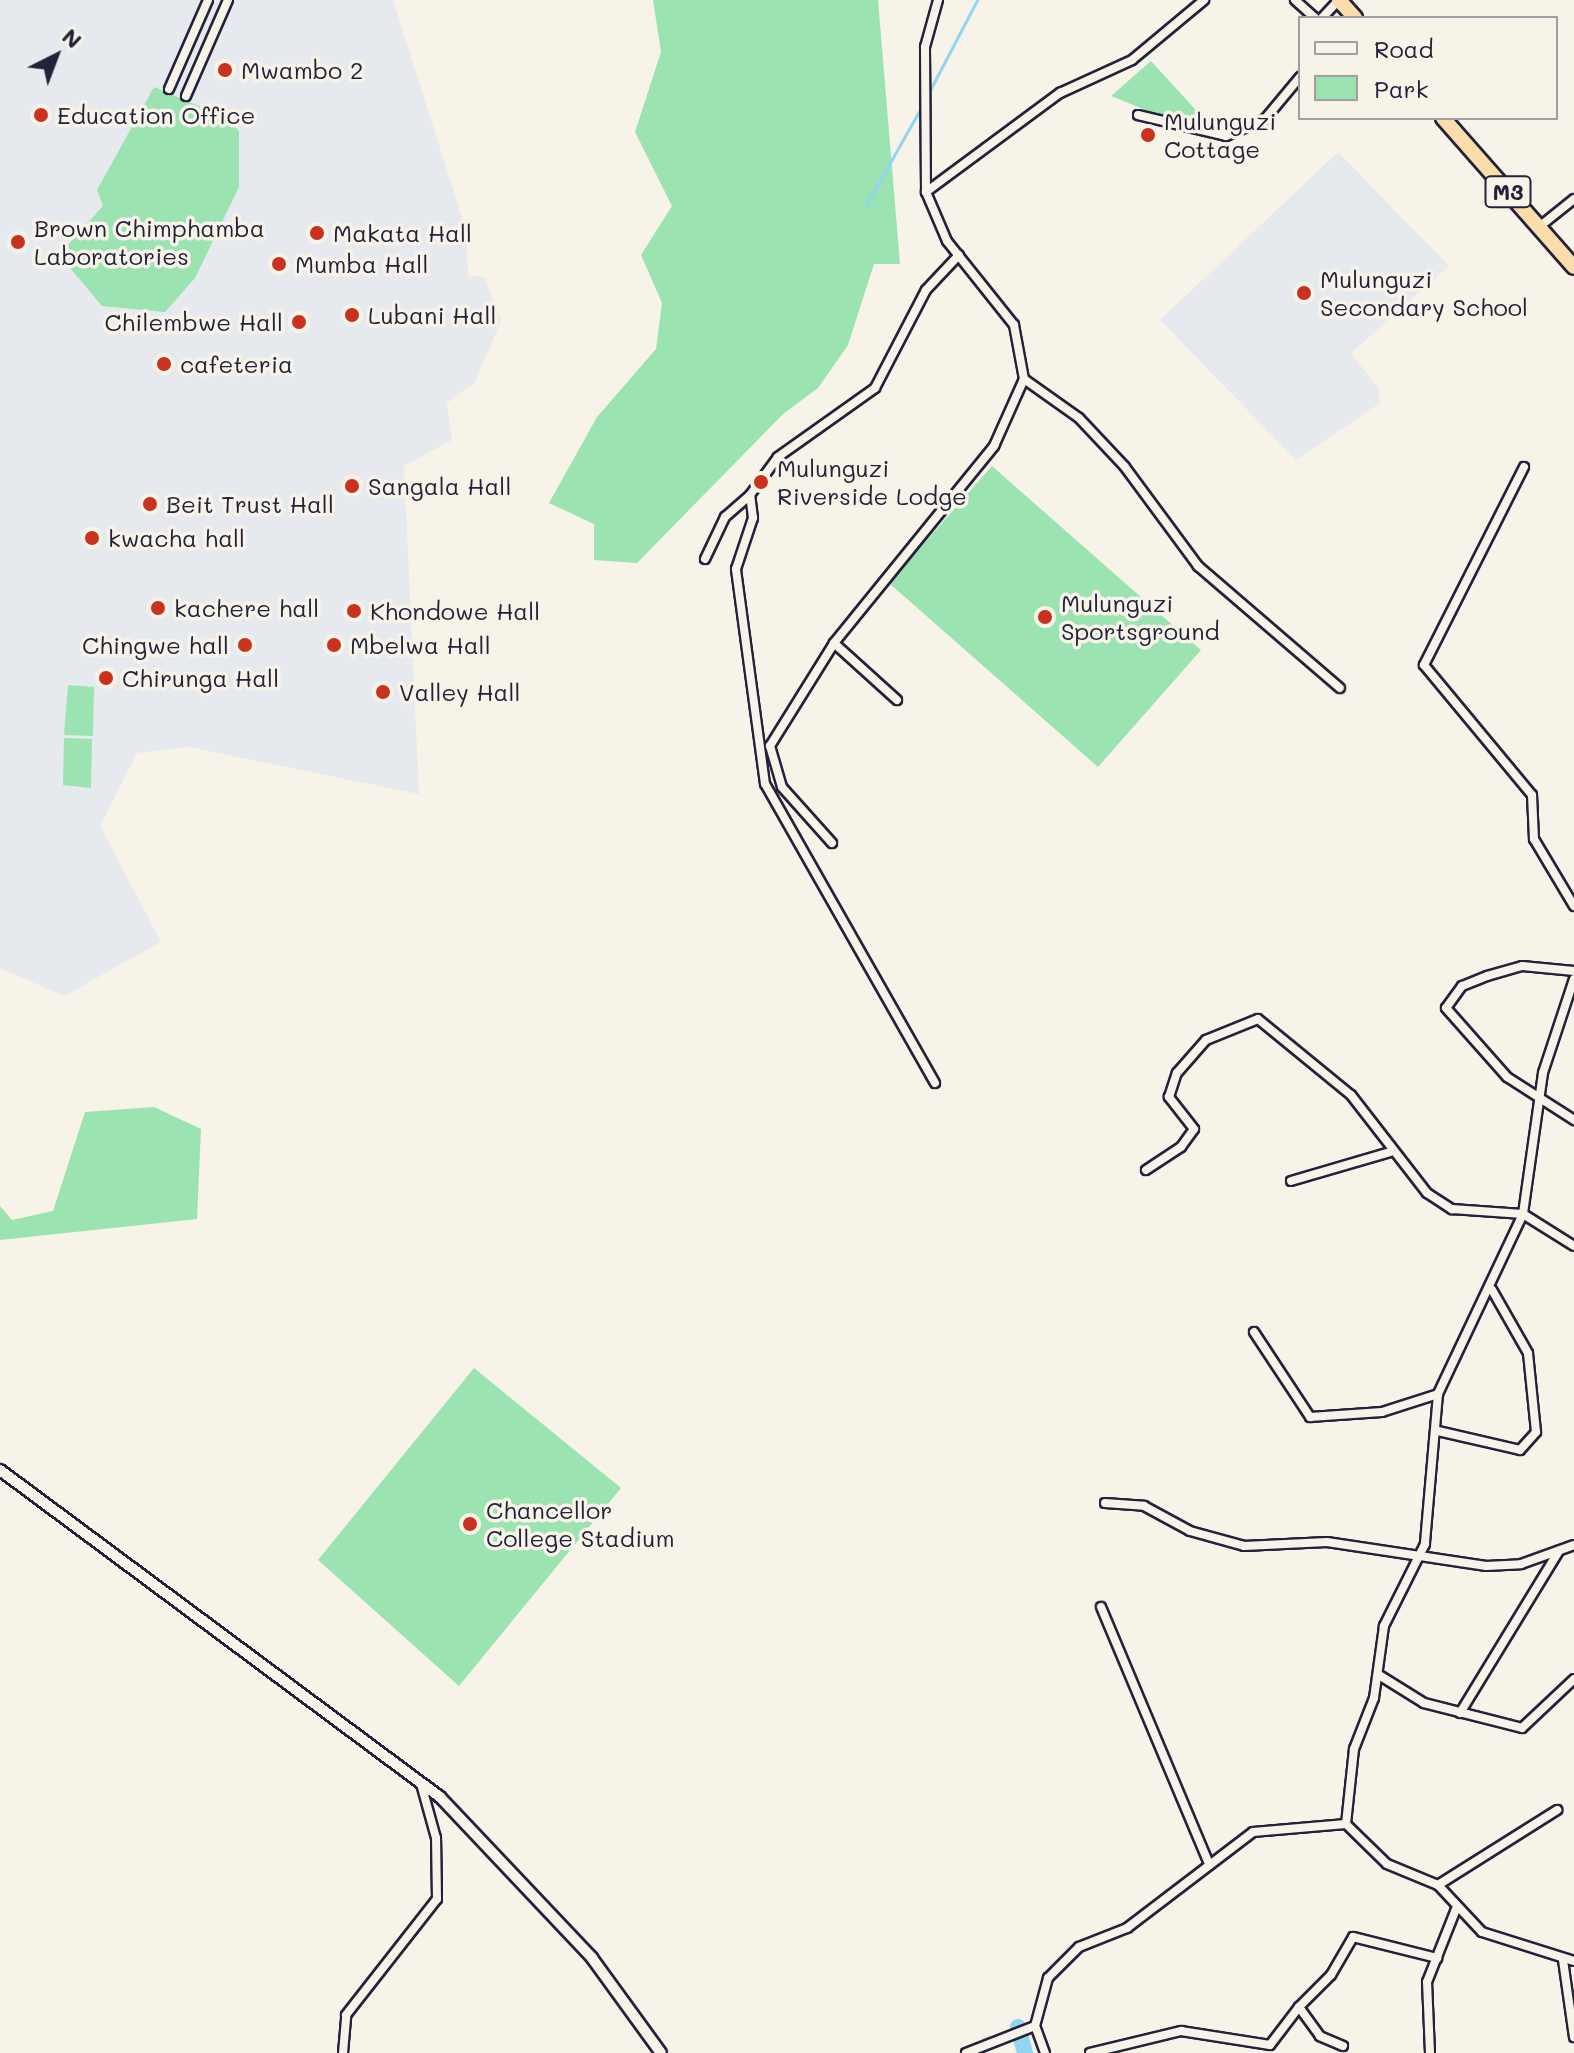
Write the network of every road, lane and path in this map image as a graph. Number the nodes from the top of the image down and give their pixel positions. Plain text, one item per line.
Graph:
1 (208, 0) edge
2 (228, 0) edge
3 (938, 0) edge
4 (1204, 0) edge
5 (1295, 0) edge
6 (1339, 0) edge
7 (1313, 16) edge
8 (1324, 16) edge
9 (1353, 16) edge
10 (1298, 79) edge
11 (169, 89) dead end
12 (186, 96) dead end
13 (1138, 115) dead end
14 (1445, 120) edge
15 (926, 192) junction
16 (1574, 199) edge
17 (1539, 227) junction
18 (959, 255) junction
19 (1574, 267) edge
20 (1024, 379) junction
21 (1524, 467) dead end
22 (750, 495) junction
23 (705, 559) dead end
24 (834, 643) junction
25 (1340, 688) dead end
26 (897, 700) dead end
27 (832, 843) dead end
28 (1574, 906) edge
29 (1574, 971) edge
30 (1574, 979) edge
31 (935, 1083) dead end
32 (1538, 1100) junction
33 (1574, 1120) edge
34 (1390, 1152) junction
35 (1146, 1170) dead end
36 (1291, 1181) dead end
37 (1523, 1214) junction
38 (1574, 1246) edge
39 (1492, 1290) junction
40 (1254, 1332) dead end
41 (1438, 1394) junction
42 (1438, 1431) junction
43 (0, 1470) edge
44 (1105, 1503) dead end
45 (1574, 1545) edge
46 (1559, 1551) junction
47 (1421, 1555) junction
48 (1101, 1607) dead end
49 (1379, 1675) junction
50 (1574, 1679) edge
51 (1460, 1713) junction
52 (419, 1779) junction
53 (1557, 1810) dead end
54 (1346, 1824) junction
55 (1208, 1862) junction
56 (1438, 1885) junction
57 (1456, 1909) junction
58 (1437, 1958) junction
59 (1563, 1960) junction
60 (1574, 1961) edge
61 (1299, 2007) junction
62 (1035, 2026) junction
63 (1574, 2037) edge
64 (1343, 2046) dead end
65 (343, 2053) edge
66 (661, 2053) edge
67 (966, 2053) edge
68 (1045, 2053) edge
69 (1090, 2053) edge
70 (1430, 2053) edge

1 - 11 street
2 - 12 street
3 - 15 street
4 - 15 street
5 - 7 street
6 - 8 street
6 - 9 highway
10 - 13 street
14 - 17 highway, M3
15 - 18 street
16 - 17 street
17 - 19 highway, M3
18 - 20 street
18 - 22 street
20 - 24 street
20 - 25 street
21 - 28 street
22 - 23 street
22 - 31 street
24 - 26 street
24 - 27 street
29 - 32 street
30 - 32 street
32 - 33 street
32 - 37 street
34 - 35 street
34 - 36 street
34 - 37 street
37 - 38 street
37 - 39 street
39 - 41 street
39 - 42 street
40 - 41 street
41 - 42 street
42 - 47 street
43 - 52 street
44 - 47 street
45 - 46 street
46 - 47 street
46 - 51 street
47 - 49 street
48 - 55 street
49 - 51 street
49 - 54 street
50 - 51 street
52 - 65 street
52 - 66 street
53 - 56 street
54 - 55 street
54 - 56 street
55 - 62 street
56 - 57 street
57 - 58 street
57 - 59 street
58 - 61 street
58 - 70 street
59 - 60 street
59 - 63 street
61 - 64 street
61 - 69 street
62 - 67 street
62 - 68 street

